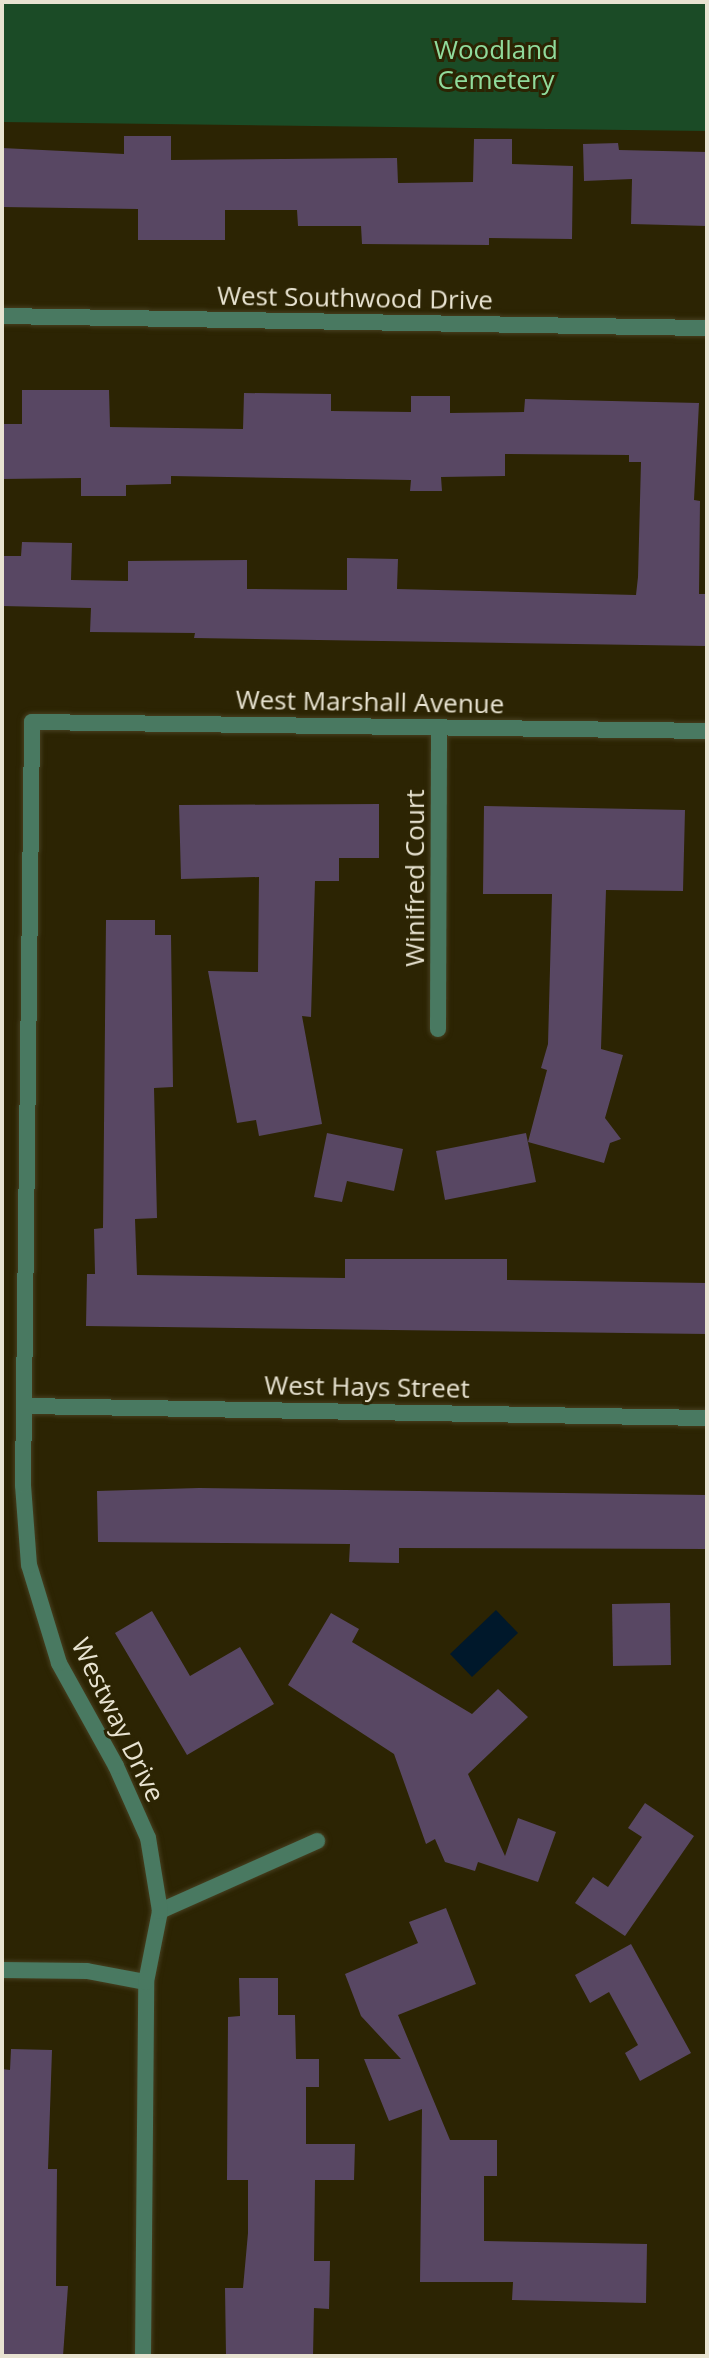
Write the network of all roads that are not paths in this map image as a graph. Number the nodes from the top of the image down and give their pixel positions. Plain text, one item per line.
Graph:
1 (2, 316) edge
2 (707, 328) edge
3 (32, 722) joint
4 (439, 727) junction
5 (707, 731) edge
6 (438, 1029) dead end
7 (26, 1406) junction
8 (707, 1418) edge
9 (317, 1841) dead end
10 (160, 1911) junction
11 (2, 1970) edge
12 (146, 1982) junction
13 (143, 2356) edge

1 - 2 street, West Southwood Drive
3 - 4 street, West Marshall Avenue
3 - 7 street, Westway Drive
4 - 5 street, West Marshall Avenue
4 - 6 street, Winifred Court
7 - 8 street, West Hays Street
7 - 10 street, Westway Drive
9 - 10 street
10 - 12 street, Westway Drive
11 - 12 street
12 - 13 street, Westway Drive

